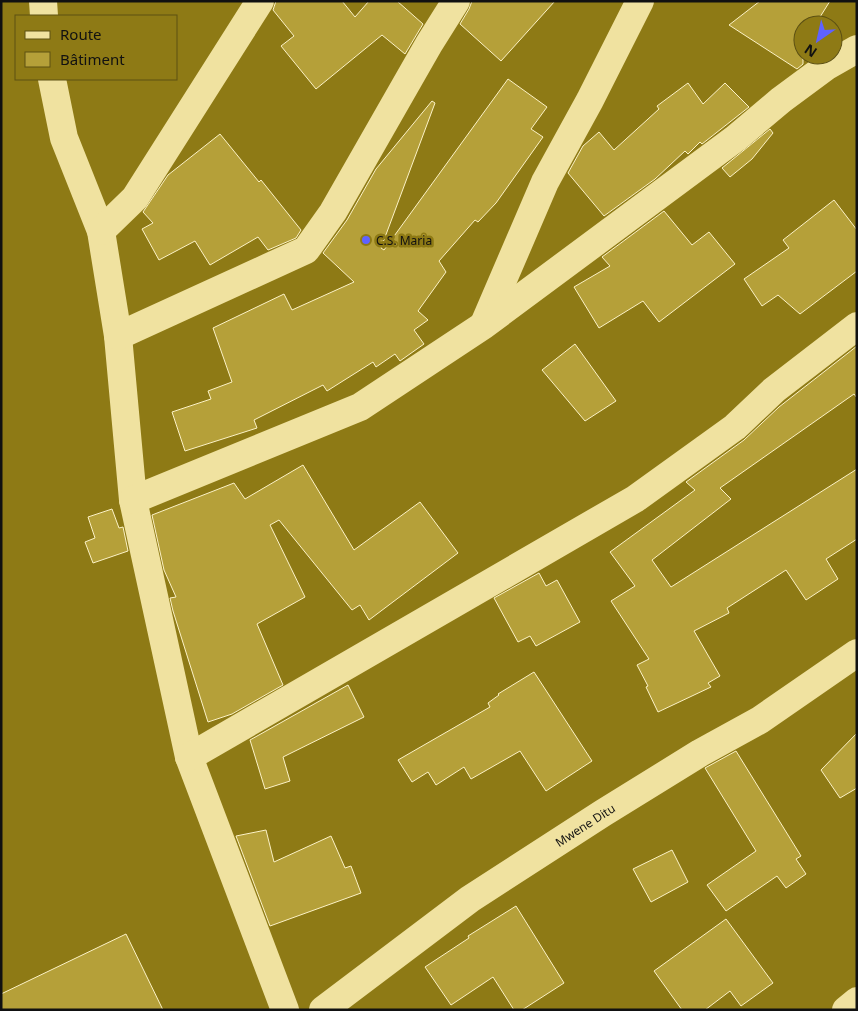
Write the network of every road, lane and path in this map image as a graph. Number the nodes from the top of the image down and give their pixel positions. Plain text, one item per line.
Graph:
1 (43, 1) edge
2 (260, 1) edge
3 (456, 1) edge
4 (640, 1) edge
5 (44, 15) edge
6 (857, 49) edge
7 (52, 80) edge
8 (101, 231) junction
9 (484, 325) junction
10 (857, 326) edge
11 (118, 336) junction
12 (133, 500) junction
13 (857, 653) edge
14 (189, 757) junction
15 (857, 1001) edge
16 (285, 1010) edge
17 (323, 1010) edge
18 (846, 1010) edge

1 - 5 street
2 - 8 street
3 - 11 street
4 - 9 street
6 - 9 street
7 - 8 street
8 - 11 street
9 - 12 street
10 - 14 street
11 - 12 street
12 - 14 street
13 - 17 street, Mwene Ditu
14 - 16 street
15 - 18 street

